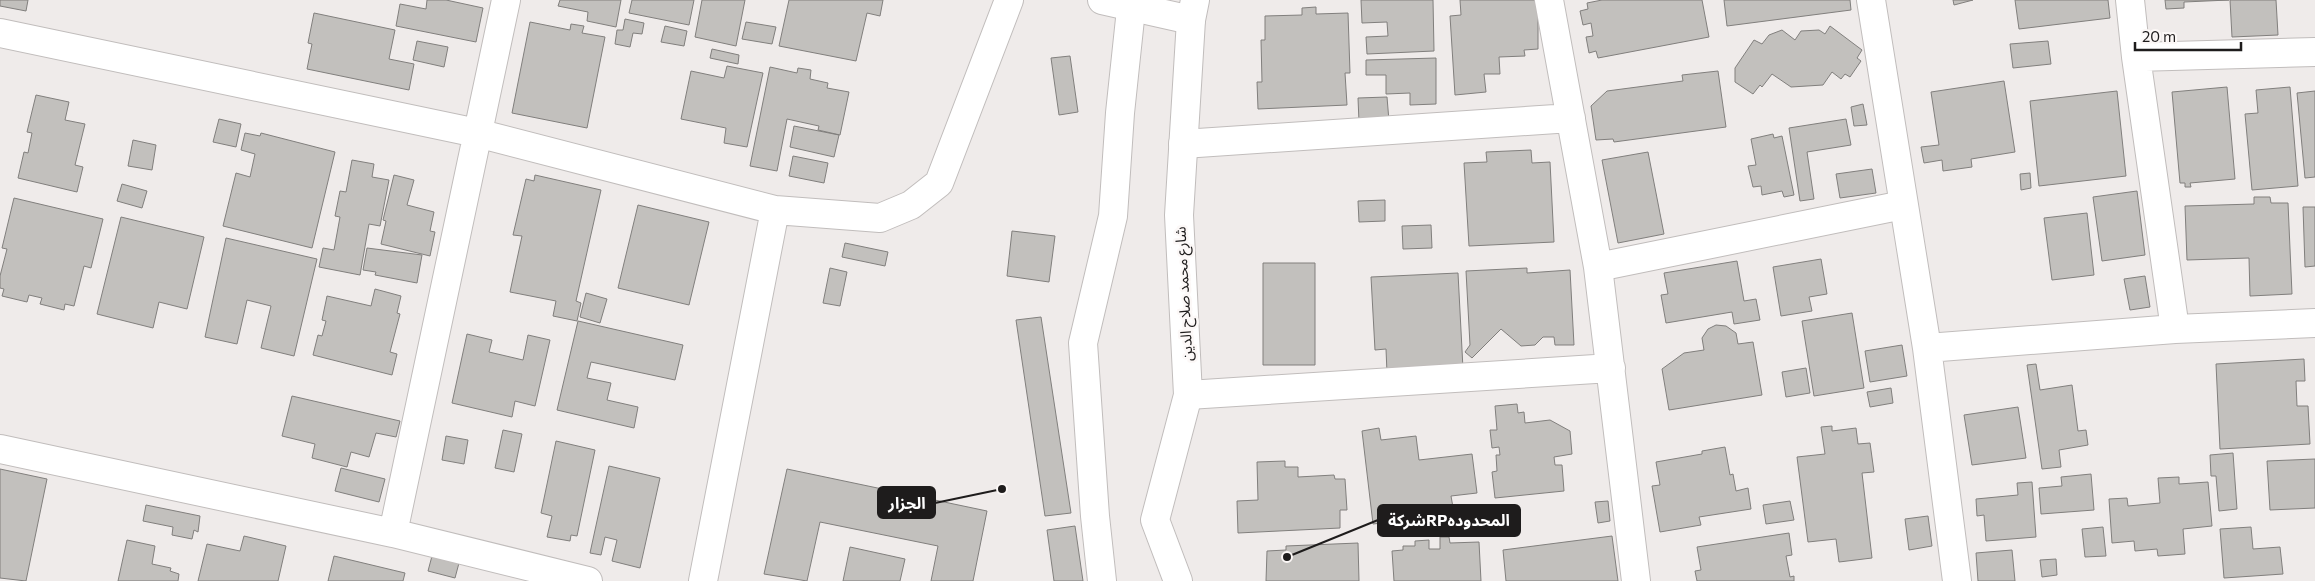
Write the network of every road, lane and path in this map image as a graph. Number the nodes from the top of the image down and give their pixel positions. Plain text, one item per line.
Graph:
1 (506, 0) edge
2 (1008, 0) edge
3 (1102, 0) edge
4 (1549, 0) edge
5 (1871, 0) edge
6 (2130, 0) edge
7 (1132, 3) edge
8 (1193, 10) edge
9 (0, 34) edge
10 (2315, 52) edge
11 (2136, 57) junction
12 (1571, 118) junction
13 (477, 133) junction
14 (1182, 144) junction
15 (1903, 205) junction
16 (775, 210) junction
17 (1598, 268) junction
18 (2315, 323) edge
19 (2176, 329) junction
20 (1927, 348) junction
21 (1612, 368) junction
22 (1188, 394) junction
23 (0, 450) edge
24 (393, 533) junction
25 (588, 581) edge
26 (703, 581) edge
27 (1102, 581) edge
28 (1178, 581) edge
29 (1636, 581) edge
30 (1957, 581) edge

1 - 13 street
2 - 16 street
3 - 7 street
4 - 12 street
5 - 15 street
6 - 11 street
7 - 8 street
7 - 27 street
8 - 14 street, شارع محمد صلاح الدين
9 - 13 street
10 - 11 street
11 - 19 street
12 - 14 street
12 - 17 street
13 - 16 street
13 - 24 street
14 - 22 street, شارع محمد صلاح الدين
15 - 17 street
15 - 20 street
16 - 26 street
17 - 21 street
18 - 19 street
19 - 20 street
20 - 30 street
21 - 22 street
21 - 29 street
22 - 28 street, شارع محمد صلاح الدين
23 - 24 street
24 - 25 street

